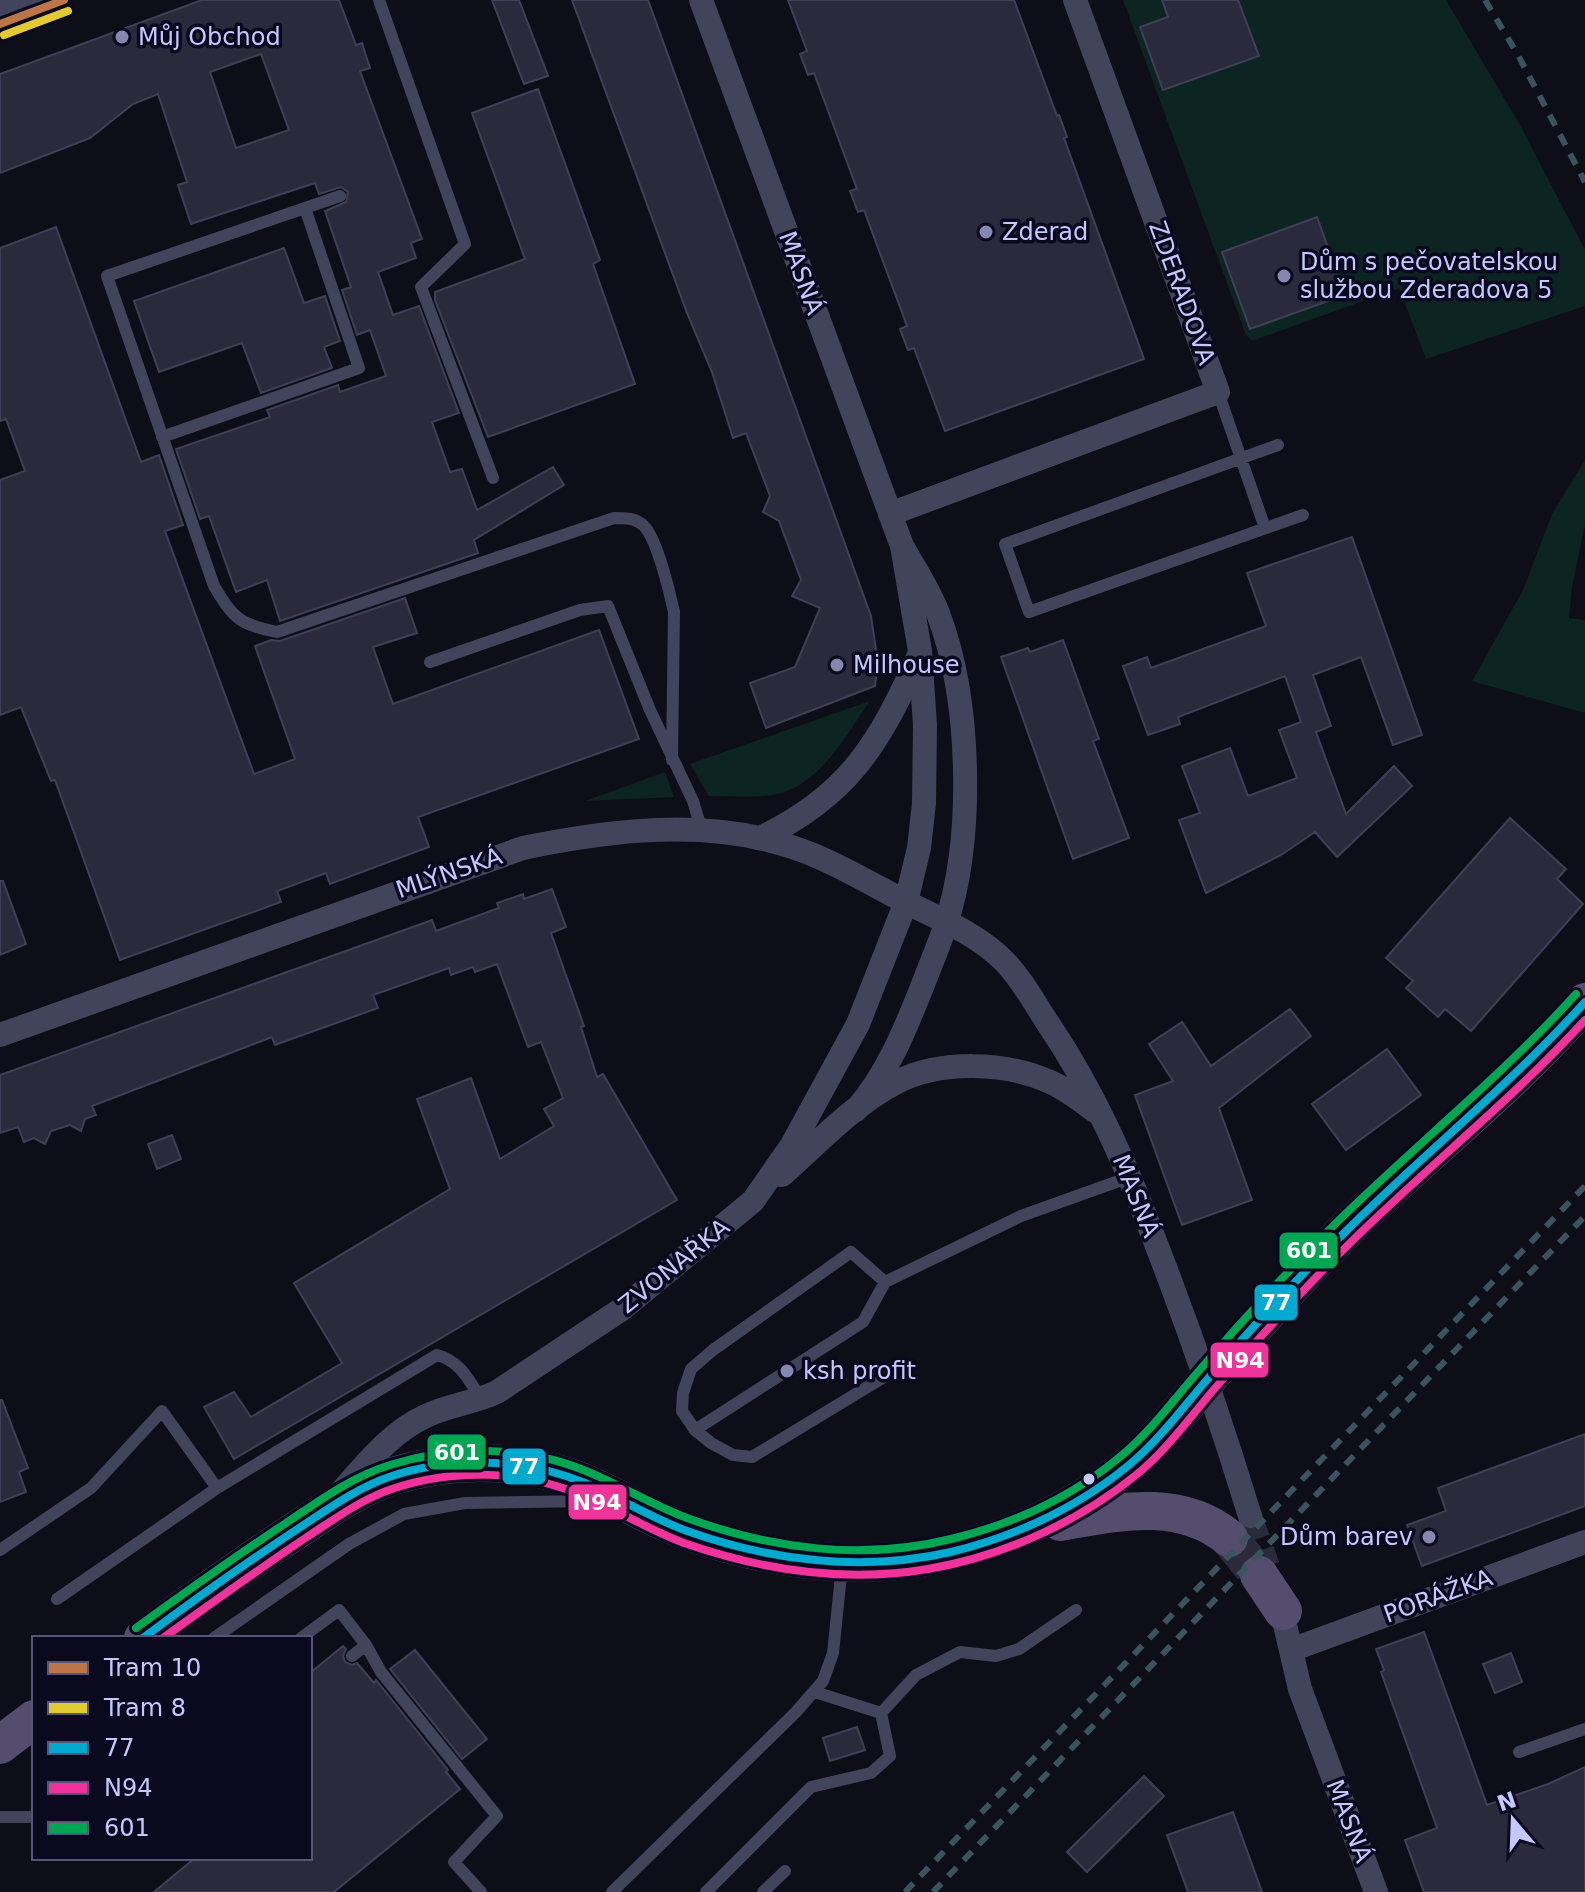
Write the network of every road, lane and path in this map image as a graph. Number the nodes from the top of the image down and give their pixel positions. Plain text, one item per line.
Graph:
1 (40, 0) edge
2 (379, 0) edge
3 (701, 0) edge
4 (1075, 0) edge
5 (0, 15) edge
6 (340, 196) dead end
7 (305, 208) junction
8 (1218, 392) junction
9 (162, 437) junction
10 (1278, 445) dead end
11 (1241, 459) junction
12 (493, 478) dead end
13 (890, 514) junction
14 (1303, 515) dead end
15 (1265, 528) junction
16 (902, 546) junction
17 (920, 651) junction
18 (430, 662) dead end
19 (672, 760) junction
20 (702, 831) junction
21 (760, 838) junction
22 (906, 902) junction
23 (947, 922) junction
24 (1585, 1002) edge
25 (0, 1035) edge
26 (856, 1110) junction
27 (1101, 1115) junction
28 (1130, 1177) junction
29 (753, 1201) junction
30 (885, 1282) junction
31 (902, 1366) dead end
32 (1206, 1381) junction
33 (489, 1395) junction
34 (695, 1430) junction
35 (217, 1488) junction
36 (619, 1501) junction
37 (319, 1515) junction
38 (1029, 1527) junction
39 (1240, 1527) joint
40 (1585, 1542) edge
41 (0, 1550) edge
42 (843, 1563) junction
43 (1263, 1571) tunnel mouth
44 (57, 1599) dead end
45 (1076, 1610) dead end
46 (1283, 1611) joint
47 (146, 1636) edge
48 (217, 1636) edge
49 (304, 1636) edge
50 (366, 1645) junction
51 (1291, 1650) junction
52 (352, 1656) dead end
53 (815, 1692) junction
54 (881, 1713) junction
55 (32, 1721) edge
56 (1585, 1729) edge
57 (0, 1745) edge
58 (1519, 1752) dead end
59 (0, 1817) edge
60 (32, 1817) edge
61 (785, 1871) dead end
62 (481, 1892) edge
63 (612, 1892) edge
64 (706, 1892) edge
65 (763, 1892) edge
66 (1376, 1892) edge

1 - 5 street
2 - 12 lane
3 - 13 street, MASNÁ
4 - 8 street, ZDERADOVA
6 - 7 lane
7 - 9 lane
7 - 9 lane
8 - 11 lane
8 - 13 street, ZDERADOVA
9 - 19 lane
10 - 11 lane
11 - 15 lane
11 - 15 lane
13 - 16 street, MASNÁ
14 - 15 lane
16 - 17 street, MASNÁ
16 - 23 street, MASNÁ
17 - 21 street
17 - 22 street, MASNÁ
18 - 19 lane
19 - 20 lane
20 - 21 street, MLÝNSKÁ
20 - 25 street, MLÝNSKÁ
21 - 22 street, MLÝNSKÁ
22 - 23 street, MASNÁ
22 - 29 street, ZVONAŘKA
23 - 26 street
23 - 27 street, MASNÁ
24 - 32 main road, ZVONAŘKA
26 - 27 street
26 - 29 street
27 - 28 street, MASNÁ
28 - 30 lane
28 - 32 street, MASNÁ
29 - 33 street, ZVONAŘKA
30 - 34 lane
30 - 34 lane
31 - 34 lane
32 - 38 main road, ZVONAŘKA
32 - 39 street, MASNÁ
33 - 35 lane
33 - 37 street, ZVONAŘKA
35 - 41 lane
35 - 44 lane
36 - 37 main road, ZVONAŘKA
36 - 42 main road, ZVONAŘKA
36 - 48 lane
37 - 47 main road, ZVONAŘKA
38 - 39 main road
38 - 42 main road, ZVONAŘKA
40 - 51 street, PORÁŽKA
42 - 53 lane
43 - 46 main road
45 - 54 lane
46 - 51 street, MASNÁ
49 - 50 lane
50 - 52 lane
50 - 62 lane
51 - 66 street, MASNÁ
53 - 54 lane
53 - 63 lane
54 - 64 lane
55 - 57 main road
56 - 58 lane
59 - 60 lane
61 - 65 lane

